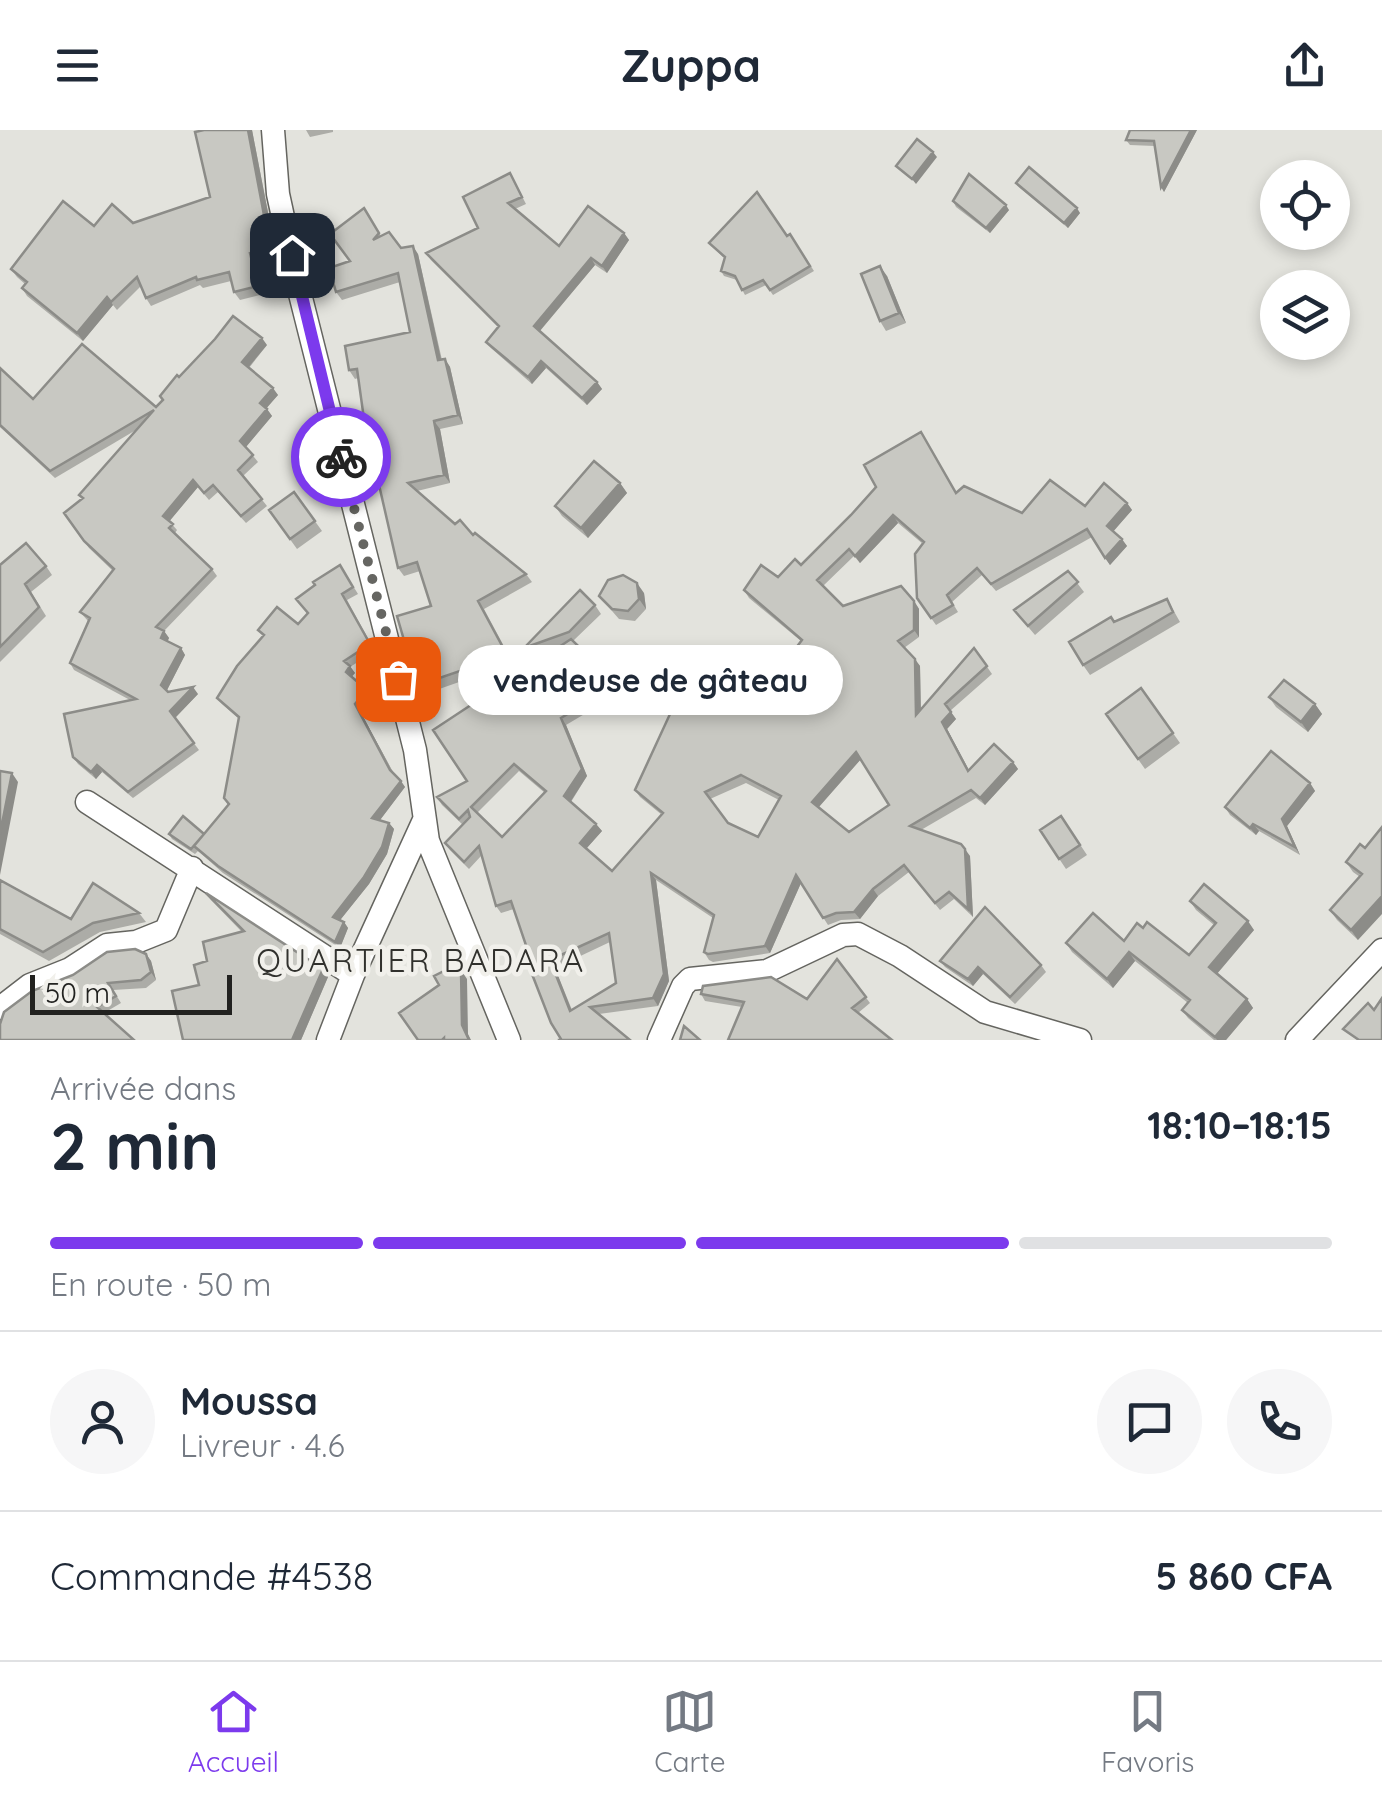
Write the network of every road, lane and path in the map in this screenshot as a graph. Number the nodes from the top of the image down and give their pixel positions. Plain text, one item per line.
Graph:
1 (273, 130) edge
2 (88, 802) dead end
3 (424, 820) junction
4 (192, 868) junction
5 (1382, 950) edge
6 (353, 975) junction
7 (0, 1008) edge
8 (328, 1040) edge
9 (508, 1040) edge
10 (660, 1040) edge
11 (1080, 1040) edge
12 (1297, 1040) edge

1 - 3 street
2 - 4 street
3 - 6 street
3 - 9 street
4 - 6 street
4 - 7 street
5 - 12 street
6 - 8 street
10 - 11 street

